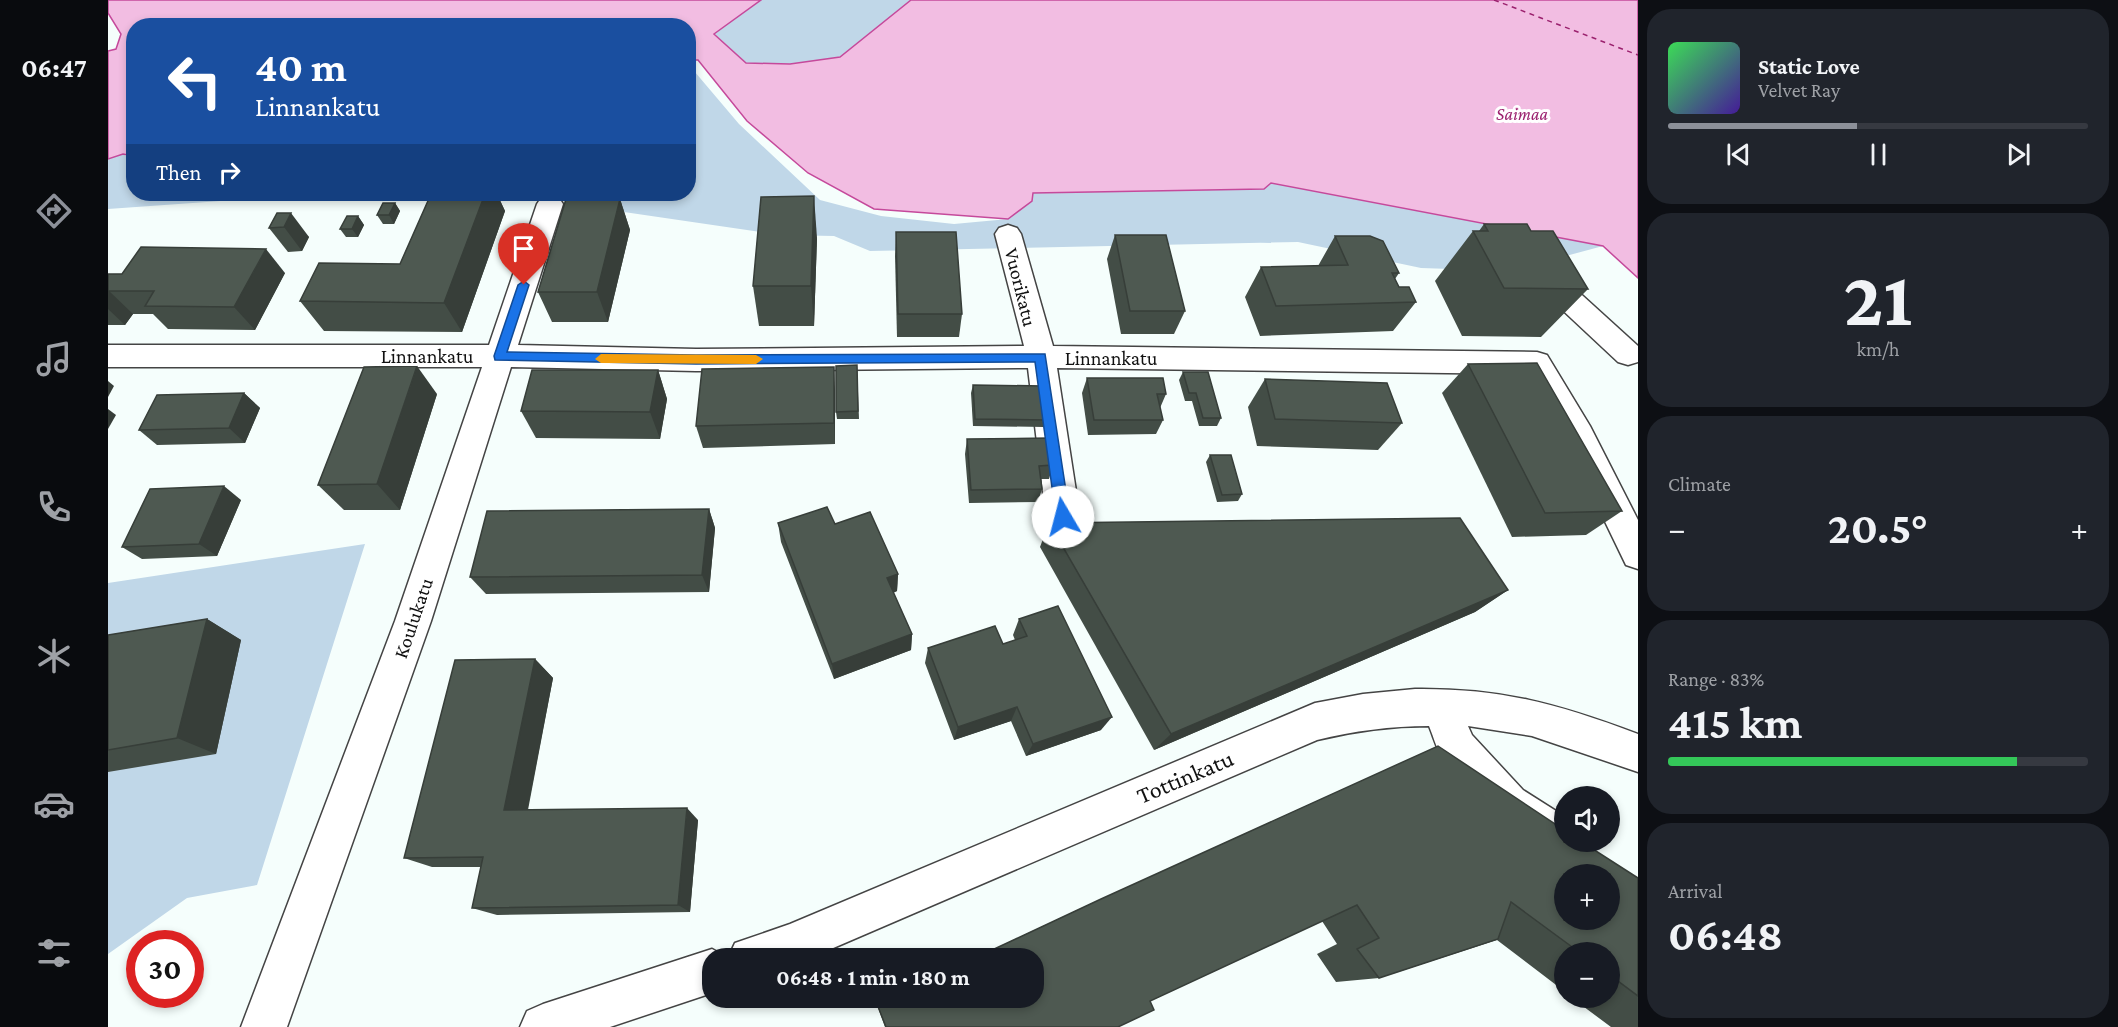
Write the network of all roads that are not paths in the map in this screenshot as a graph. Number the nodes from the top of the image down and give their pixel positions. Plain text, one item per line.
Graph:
1 (550, 204) dead end
2 (1008, 234) dead end
3 (1551, 283) edge
4 (1628, 354) dead end
5 (108, 356) edge
6 (500, 356) junction
7 (1041, 357) junction
8 (1063, 517) dead end
9 (1638, 554) edge
10 (1440, 707) junction
11 (1638, 753) edge
12 (1554, 833) edge
13 (782, 948) edge
14 (702, 974) edge
15 (264, 1027) edge
16 (543, 1027) edge

1 - 6 street, Koulukatu
2 - 7 street, Vuorikatu
3 - 4 street
5 - 6 street, Linnankatu
6 - 7 street, Linnankatu
6 - 15 street, Koulukatu
7 - 8 street, Vuorikatu
7 - 9 street, Linnankatu
10 - 11 street, Tottinkatu
10 - 12 street
10 - 13 street, Tottinkatu
14 - 16 street

